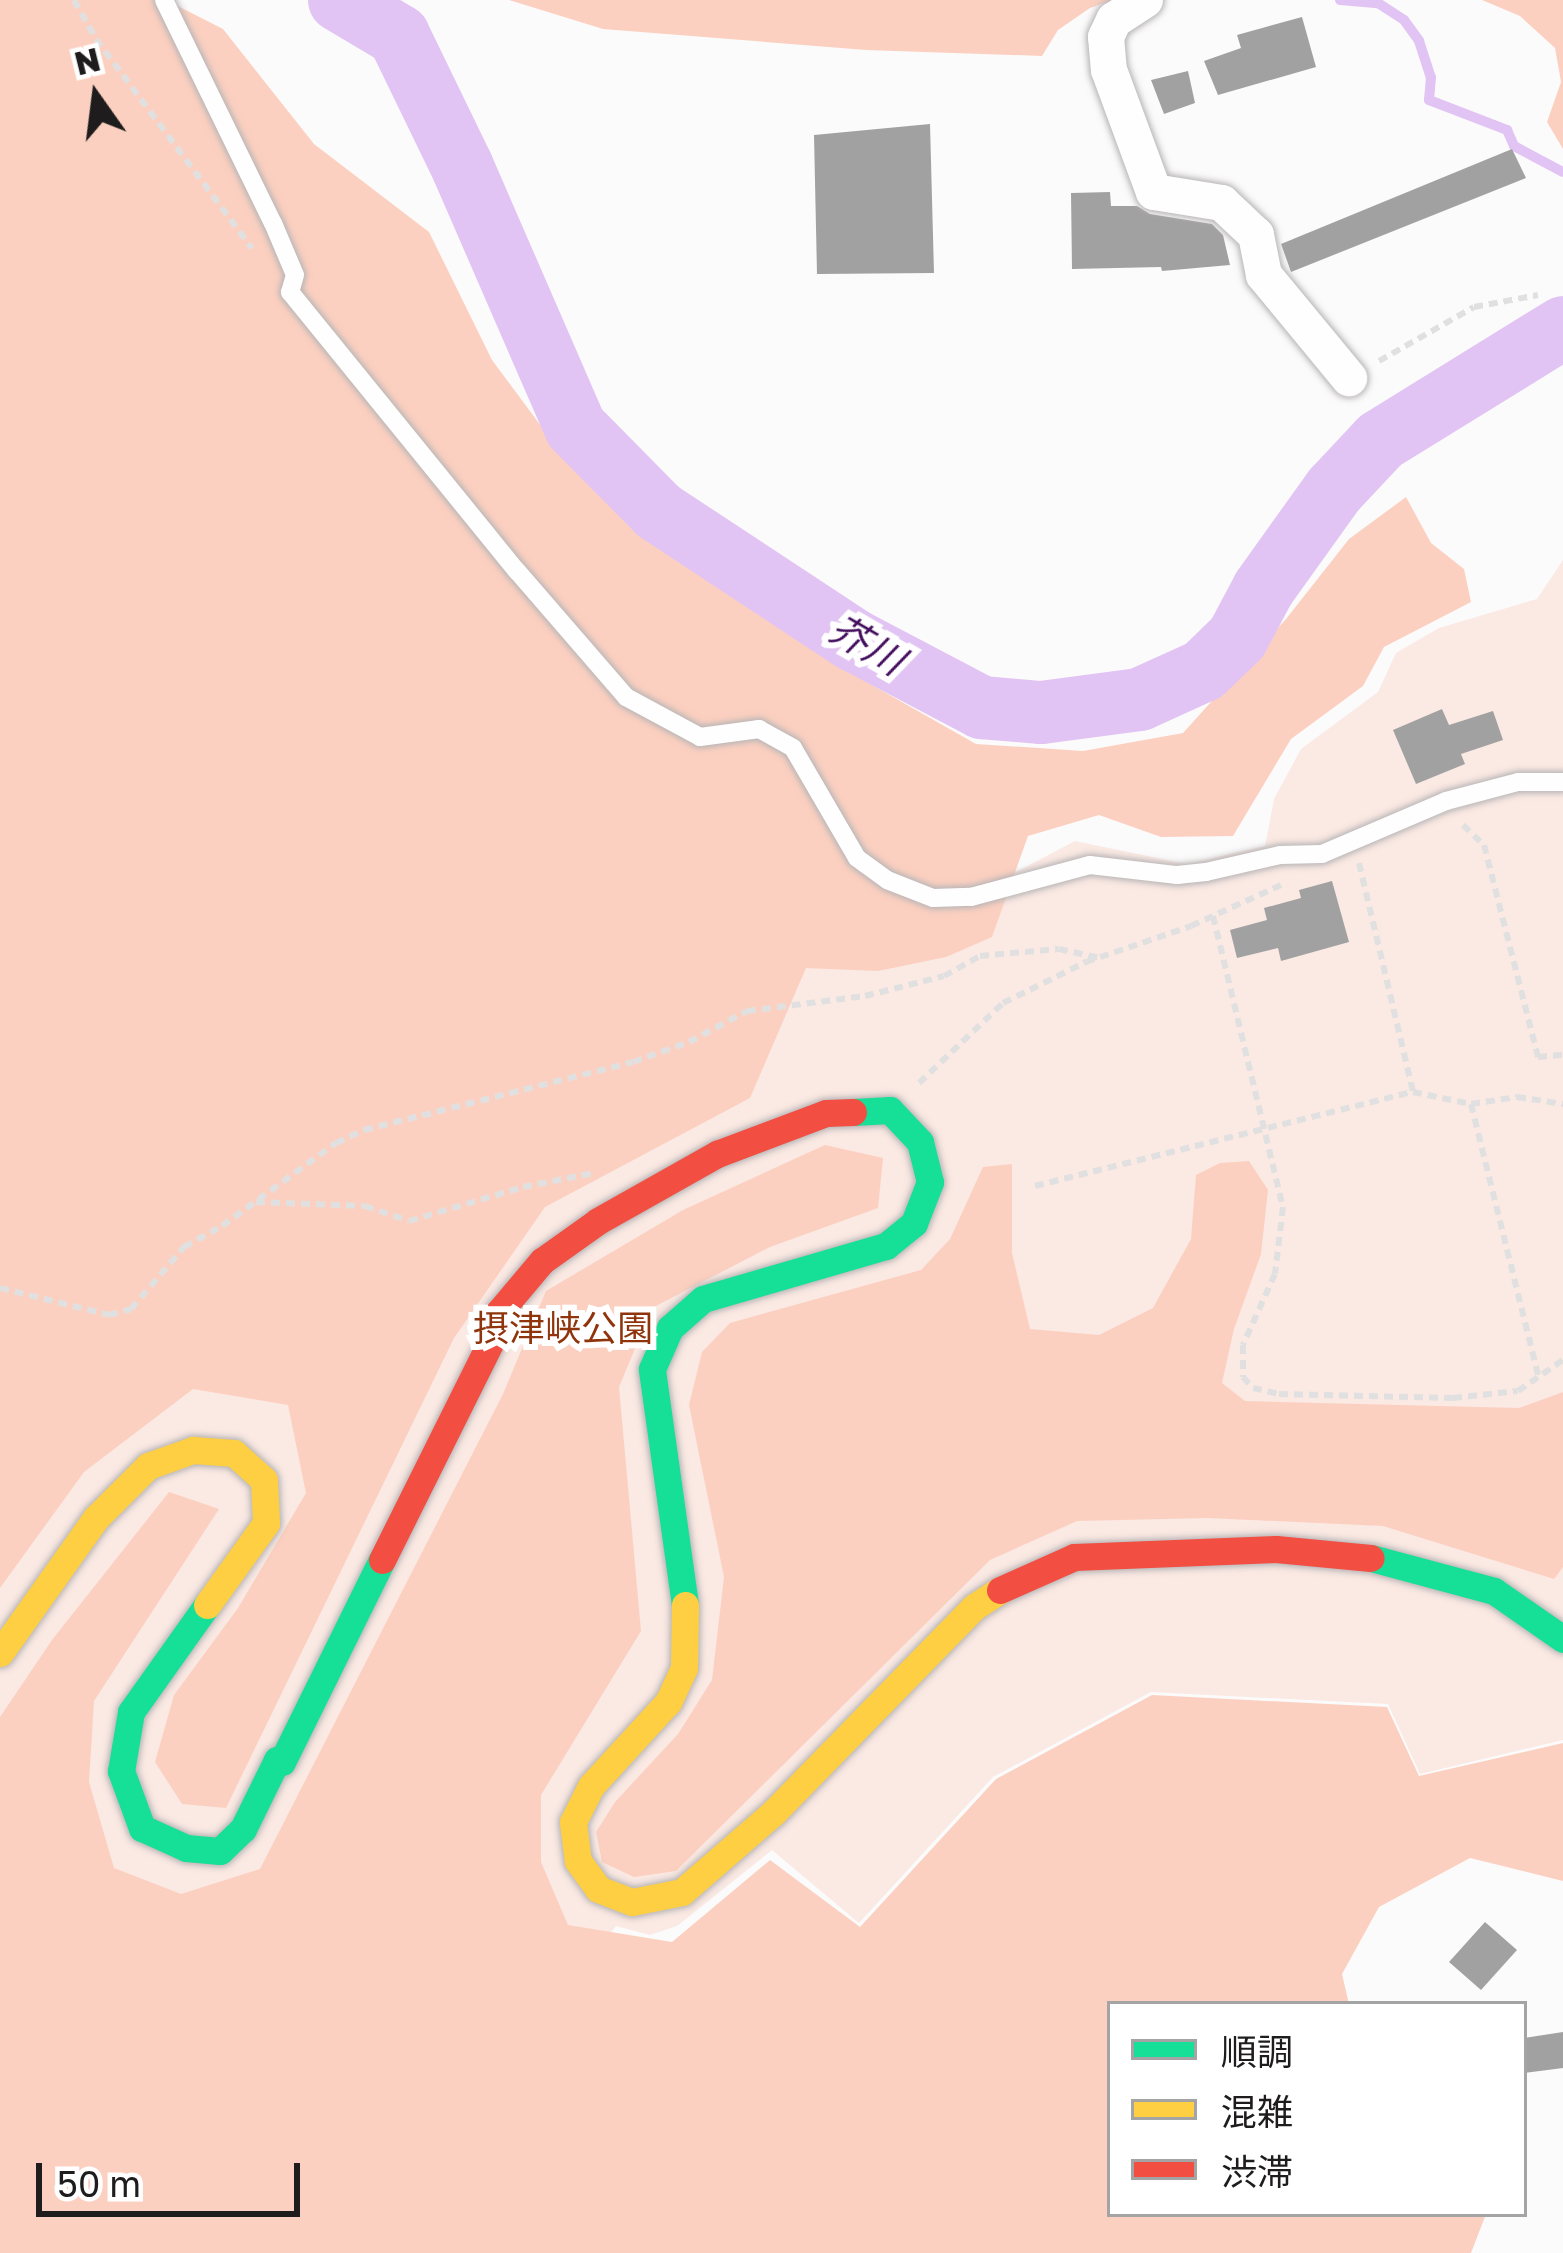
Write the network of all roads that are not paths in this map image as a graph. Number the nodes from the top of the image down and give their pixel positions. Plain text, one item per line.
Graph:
1 (164, 0) edge
2 (1145, 0) edge
3 (1349, 377) road end
4 (1563, 782) edge
5 (1563, 1639) edge
6 (0, 1653) edge

1 - 4 lane
2 - 3 street
5 - 6 street

